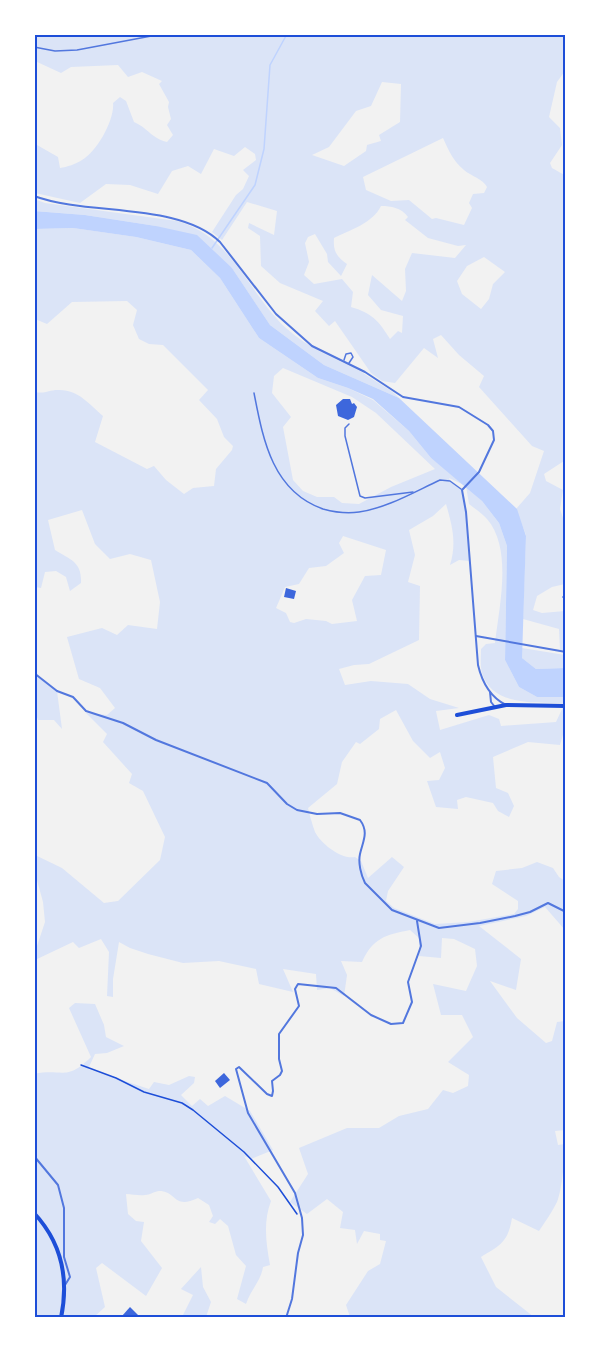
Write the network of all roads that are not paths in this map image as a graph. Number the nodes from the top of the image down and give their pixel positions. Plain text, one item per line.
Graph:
1 (162, 34) edge
2 (34, 47) edge
3 (34, 196) edge
4 (254, 393) dead end
5 (349, 424) dead end
6 (463, 489) junction
7 (414, 492) junction
8 (476, 636) junction
9 (566, 652) edge
10 (34, 673) edge
11 (490, 692) junction
12 (498, 699) junction
13 (490, 702) junction
14 (506, 705) junction
15 (566, 706) edge
16 (495, 707) junction
17 (484, 709) junction
18 (457, 715) dead end
19 (566, 912) edge
20 (417, 921) junction
21 (34, 1156) edge
22 (34, 1213) edge
23 (65, 1285) junction
24 (61, 1317) edge
25 (286, 1317) edge

1 - 2 lane
3 - 6 street
4 - 7 lane
5 - 7 lane
6 - 7 lane
6 - 8 street
8 - 9 street
8 - 11 street
10 - 20 street
11 - 12 street
11 - 13 street
12 - 14 street
12 - 16 street
13 - 16 street
13 - 17 street
14 - 15 main road
14 - 16 main road
16 - 17 main road
17 - 18 main road
19 - 20 street
20 - 25 street
21 - 23 street
22 - 23 main road
23 - 24 main road

